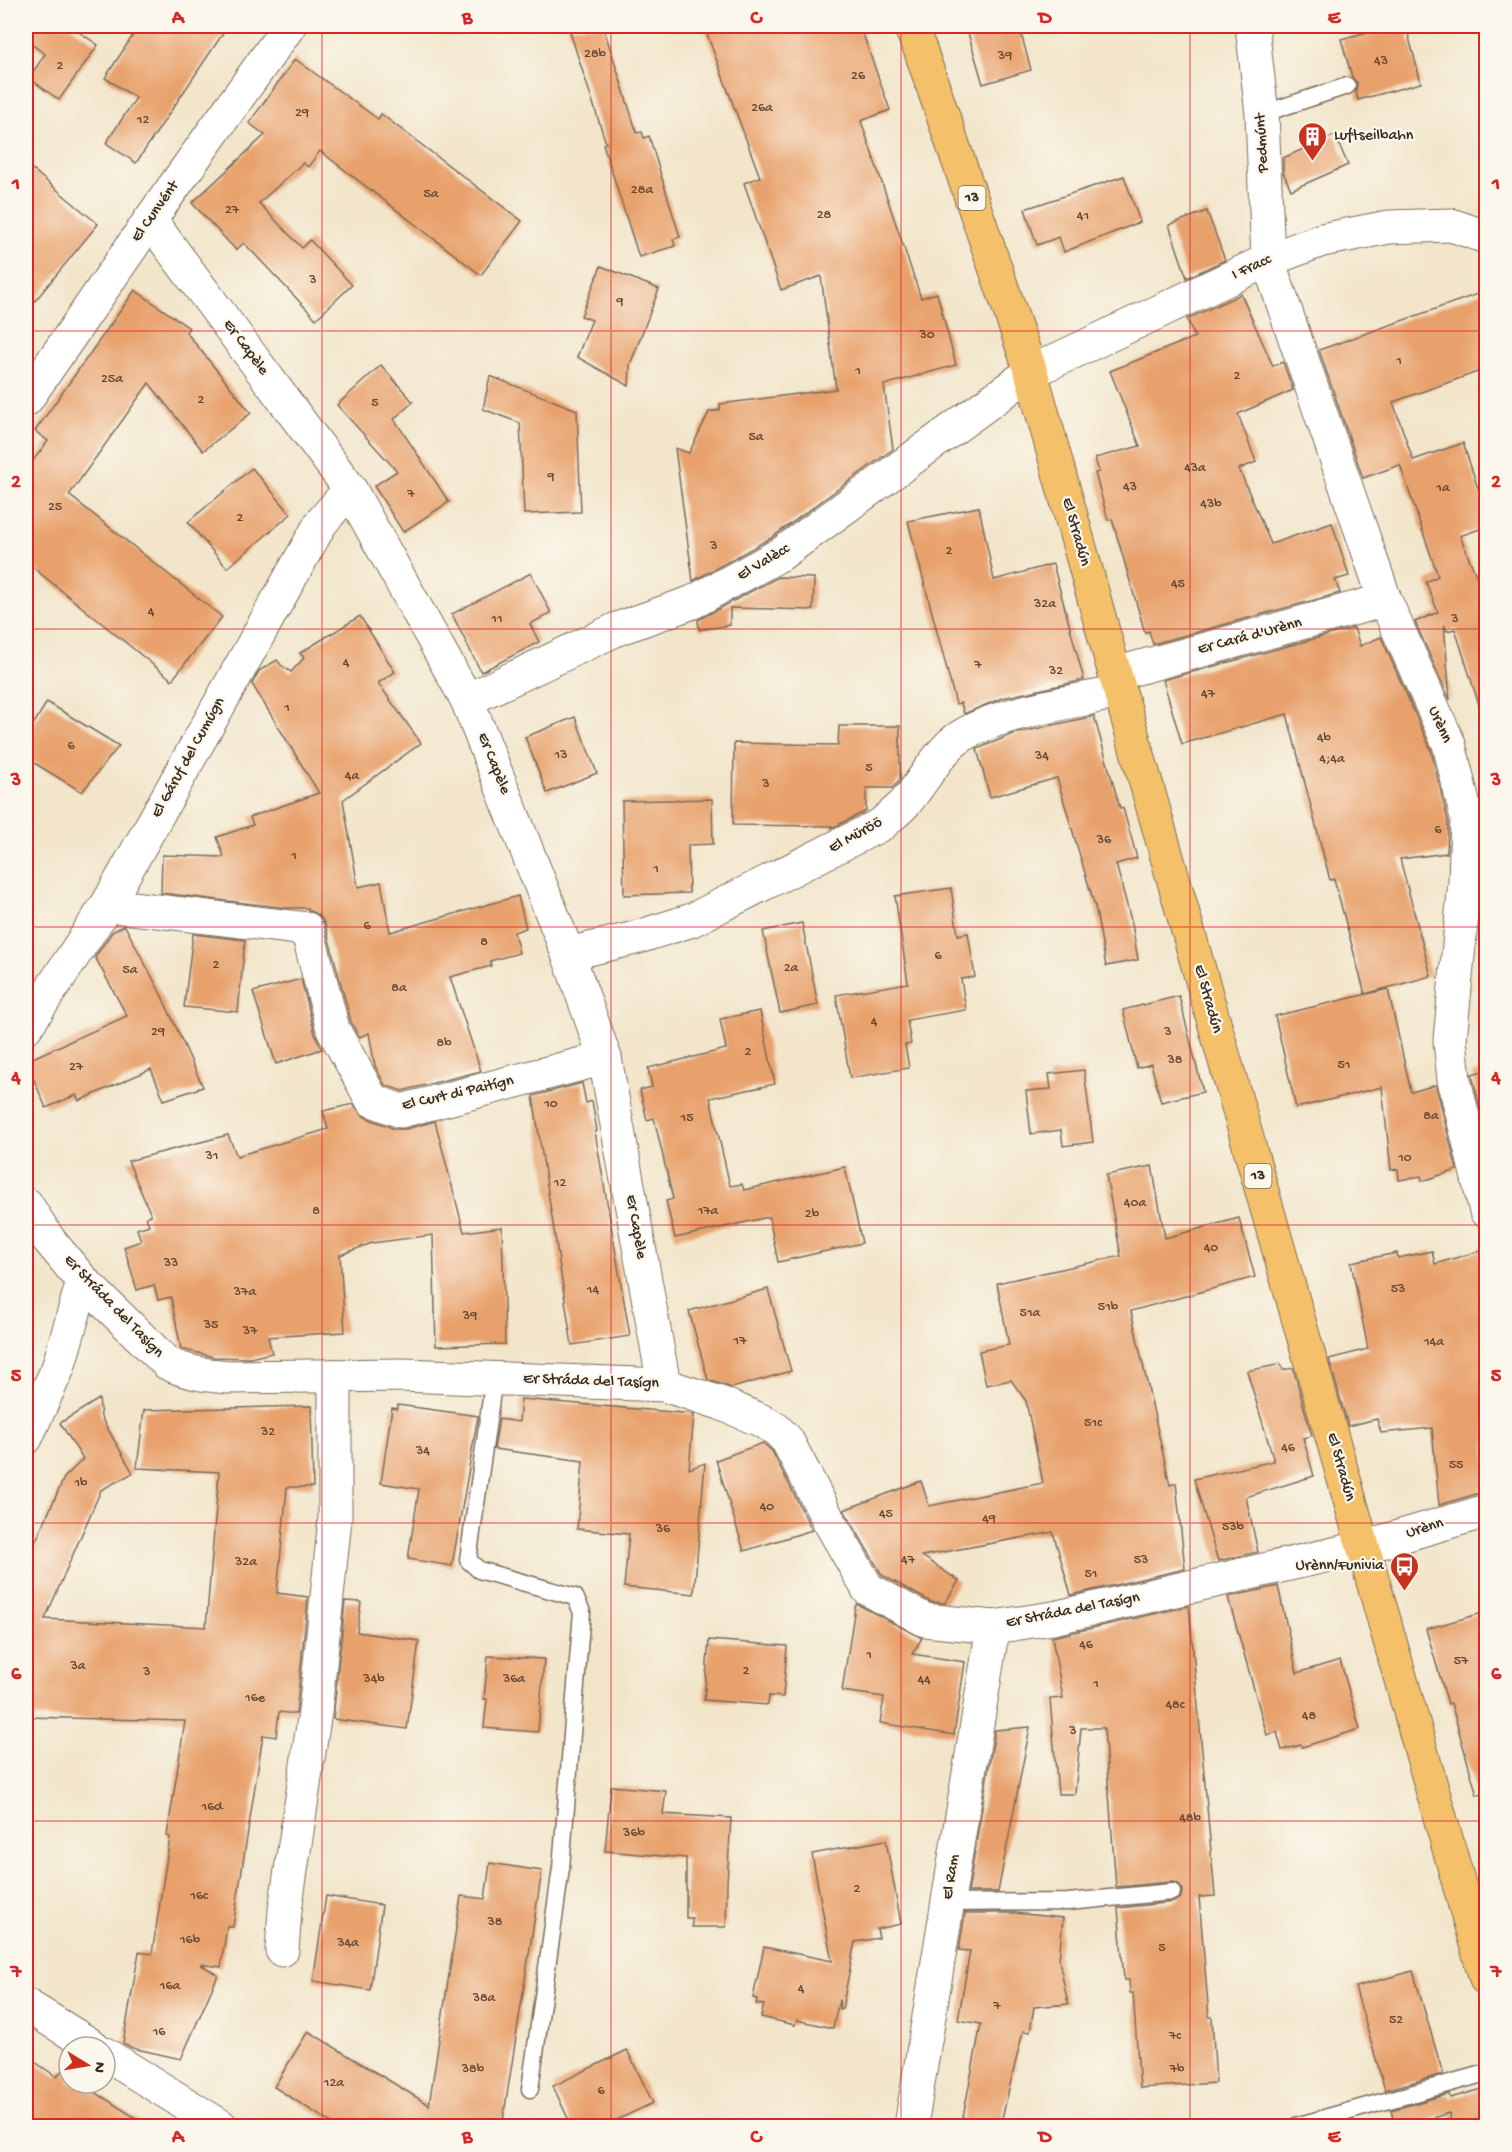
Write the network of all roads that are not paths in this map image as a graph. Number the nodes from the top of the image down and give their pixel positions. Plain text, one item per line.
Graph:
1 (289, 26) edge
2 (909, 26) edge
3 (1252, 26) edge
4 (1347, 86) dead end
5 (1262, 114) junction
6 (150, 220) junction
7 (1486, 237) edge
8 (1268, 260) junction
9 (1031, 372) junction
10 (26, 400) edge
11 (350, 489) junction
12 (1385, 600) junction
13 (1118, 683) junction
14 (467, 700) junction
15 (107, 905) junction
16 (568, 954) junction
17 (26, 1027) edge
18 (605, 1058) junction
19 (26, 1204) edge
20 (1486, 1211) edge
21 (83, 1281) junction
22 (335, 1376) junction
23 (494, 1378) junction
24 (664, 1385) junction
25 (26, 1438) edge
26 (1486, 1510) edge
27 (1364, 1547) junction
28 (993, 1627) junction
29 (1172, 1892) dead end
30 (948, 1903) junction
31 (282, 1950) dead end
32 (1486, 1979) edge
33 (26, 2005) edge
34 (75, 2035) edge
35 (117, 2062) edge
36 (1486, 2073) edge
37 (530, 2089) dead end
38 (221, 2127) edge
39 (910, 2127) edge
40 (1296, 2127) edge

1 - 6 street, El Cunvént
2 - 9 main road, El Stradún / 13
3 - 5 street, Pedmúnt
4 - 5 lane
5 - 8 street, Pedmúnt
6 - 10 street, El Cunvént
6 - 11 street, Er Capèle
7 - 8 street, I Fracc
8 - 9 street, I Fracc
8 - 12 street, Urènn
9 - 13 main road, El Stradún / 13
9 - 14 street, El Valècc
11 - 14 street, Er Capèle
11 - 15 street, El Gáruf del Cumúgn
12 - 13 street, Er Cará d'Urènn
12 - 20 street, Urènn
13 - 16 street, El Müröö
13 - 27 main road, El Stradún / 13
14 - 16 street, Er Capèle
15 - 17 street, El Gáruf del Cumúgn
15 - 18 street, El Curt di Paitígn
16 - 18 street, Er Capèle
18 - 24 street, Er Capèle
19 - 21 street, Er Stráda del Tasígn
21 - 22 street, Er Stráda del Tasígn
21 - 25 street
22 - 23 street, Er Stráda del Tasígn
22 - 31 street
23 - 24 street, Er Stráda del Tasígn
23 - 37 lane
24 - 28 street, Er Stráda del Tasígn
26 - 27 street, Urènn
27 - 28 street, Er Stráda del Tasígn
27 - 32 main road, El Stradún / 13
28 - 30 street, El Ram
29 - 30 lane
30 - 39 street, El Ram
33 - 34 street
35 - 38 street
36 - 40 lane

